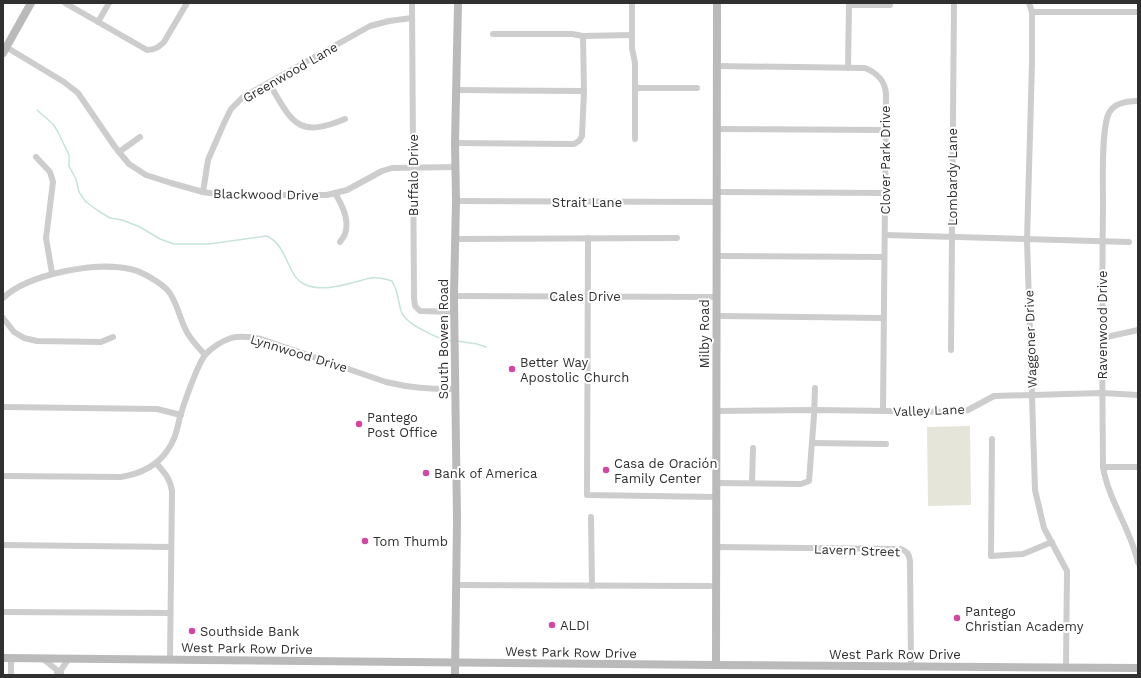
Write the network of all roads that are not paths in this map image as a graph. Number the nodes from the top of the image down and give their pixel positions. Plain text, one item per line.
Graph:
1 (31, 3) edge
2 (65, 3) edge
3 (109, 3) edge
4 (187, 3) edge
5 (412, 3) edge
6 (458, 3) edge
7 (632, 3) edge
8 (717, 3) edge
9 (954, 3) edge
10 (1029, 3) edge
11 (849, 4) edge
12 (890, 5) dead end
13 (1032, 12) junction
14 (1138, 12) edge
15 (412, 18) junction
16 (98, 22) junction
17 (494, 34) dead end
18 (632, 35) junction
19 (583, 36) junction
20 (5, 50) edge
21 (717, 66) junction
22 (848, 68) junction
23 (269, 83) junction
24 (635, 88) junction
25 (697, 88) dead end
26 (456, 90) junction
27 (584, 91) junction
28 (1138, 101) edge
29 (345, 119) dead end
30 (717, 129) junction
31 (885, 130) junction
32 (140, 137) dead end
33 (635, 139) dead end
34 (455, 143) junction
35 (119, 152) junction
36 (36, 158) dead end
37 (413, 167) junction
38 (456, 167) junction
39 (203, 192) junction
40 (717, 192) junction
41 (885, 193) junction
42 (334, 194) junction
43 (456, 201) junction
44 (717, 202) junction
45 (884, 235) junction
46 (952, 237) junction
47 (588, 238) junction
48 (678, 238) dead end
49 (455, 239) junction
50 (1027, 240) junction
51 (1103, 241) junction
52 (340, 242) dead end
53 (1129, 242) dead end
54 (717, 256) junction
55 (884, 257) junction
56 (52, 273) junction
57 (454, 296) junction
58 (588, 296) junction
59 (716, 297) junction
60 (3, 298) edge
61 (454, 312) junction
62 (716, 316) junction
63 (3, 318) edge
64 (883, 318) junction
65 (1138, 330) edge
66 (113, 337) dead end
67 (1102, 338) junction
68 (951, 350) dead end
69 (206, 355) junction
70 (815, 388) dead end
71 (455, 389) junction
72 (1102, 393) junction
73 (1032, 395) junction
74 (1138, 395) edge
75 (3, 407) edge
76 (814, 410) junction
77 (716, 411) junction
78 (883, 411) junction
79 (181, 415) junction
80 (992, 439) dead end
81 (812, 443) junction
82 (886, 444) dead end
83 (753, 448) dead end
84 (156, 463) junction
85 (1103, 467) junction
86 (1137, 467) dead end
87 (3, 476) edge
88 (716, 483) junction
89 (752, 483) junction
90 (716, 497) junction
91 (591, 517) dead end
92 (1052, 542) junction
93 (3, 545) edge
94 (171, 547) junction
95 (716, 547) junction
96 (1138, 563) edge
97 (457, 585) junction
98 (592, 586) junction
99 (710, 586) dead end
100 (3, 612) edge
101 (170, 613) junction
102 (7, 658) edge
103 (42, 658) junction
104 (69, 658) junction
105 (170, 660) junction
106 (455, 663) junction
107 (716, 665) junction
108 (911, 667) junction
109 (1066, 668) junction
110 (1138, 668) edge
111 (59, 672) edge
112 (11, 675) edge
113 (454, 675) edge

1 - 20 main road
2 - 16 street
3 - 16 street
4 - 16 street
5 - 15 street, Buffalo Drive
6 - 26 main road, South Bowen Road
7 - 18 street
8 - 21 main road, Milby Road
9 - 46 street, Lombardy Lane
10 - 13 street, Waggoner Drive
11 - 12 street
11 - 22 street
13 - 14 street
13 - 50 street, Waggoner Drive
15 - 23 street, Greenwood Lane
15 - 37 street, Buffalo Drive
17 - 19 street
18 - 19 street
18 - 24 street
19 - 27 street
20 - 35 street, Blackwood Drive
21 - 22 street, Clover Park Drive
21 - 30 main road, Milby Road
22 - 31 street, Clover Park Drive
23 - 29 street
23 - 39 street, Greenwood Lane
24 - 25 street
24 - 33 street
26 - 27 street
26 - 34 main road, South Bowen Road
27 - 34 street
28 - 51 street, Ravenwood Drive
30 - 31 street
30 - 40 main road, Milby Road
31 - 41 street, Clover Park Drive
32 - 35 street
34 - 38 main road, South Bowen Road
35 - 39 street, Blackwood Drive
36 - 56 street
37 - 38 street, Blackwood Drive
37 - 42 street, Blackwood Drive
37 - 61 street, Buffalo Drive
38 - 43 main road, South Bowen Road
39 - 42 street, Blackwood Drive
40 - 41 street
40 - 44 main road, Milby Road
41 - 45 street, Clover Park Drive
42 - 52 street
43 - 44 street, Strait Lane
43 - 49 main road, South Bowen Road
44 - 54 main road, Milby Road
45 - 46 street
45 - 55 street, Clover Park Drive
46 - 50 street
46 - 68 street, Lombardy Lane
47 - 48 street
47 - 49 street
47 - 58 street
49 - 57 main road, South Bowen Road
50 - 51 street
50 - 73 street, Waggoner Drive
51 - 53 street
51 - 67 street, Ravenwood Drive
54 - 55 street
54 - 59 main road, Milby Road
55 - 64 street, Clover Park Drive
56 - 60 street
56 - 69 street
57 - 58 street, Cales Drive
57 - 61 main road, South Bowen Road
58 - 59 street, Cales Drive
58 - 90 street
59 - 62 main road, Milby Road
61 - 71 main road, South Bowen Road
62 - 64 street
62 - 77 main road, Milby Road
63 - 66 street
64 - 78 street, Clover Park Drive
65 - 67 street
67 - 72 street, Ravenwood Drive
69 - 71 street, Lynnwood Drive
69 - 79 street, Lynnwood Drive
70 - 76 street
71 - 97 main road, South Bowen Road
72 - 73 street, Valley Lane
72 - 74 street, Valley Lane
72 - 85 street, Ravenwood Drive
73 - 78 street, Valley Lane
73 - 92 street, Waggoner Drive
75 - 79 street
76 - 77 street, Valley Lane
76 - 78 street, Valley Lane
76 - 81 street
77 - 88 main road, Milby Road
79 - 84 street, Lynnwood Drive
80 - 92 street
81 - 82 street
81 - 89 street
83 - 89 street
84 - 87 street, Lynnwood Drive
84 - 94 street
85 - 86 street
85 - 96 street, Ravenwood Drive
88 - 89 street
88 - 90 main road, Milby Road
90 - 95 main road, Milby Road
91 - 98 street
92 - 109 street, Waggoner Drive
93 - 94 street
94 - 101 street
95 - 107 main road, Milby Road
95 - 108 street, Lavern Street
97 - 98 street
97 - 106 main road, South Bowen Road
98 - 99 street
100 - 101 street
101 - 105 street
102 - 103 main road, West Park Row Drive
102 - 112 street
103 - 104 main road, West Park Row Drive
103 - 111 street
104 - 105 main road, West Park Row Drive
104 - 111 street
105 - 106 main road, West Park Row Drive
106 - 107 main road, West Park Row Drive
106 - 113 main road, South Bowen Road
107 - 108 main road, West Park Row Drive
108 - 109 main road, West Park Row Drive
109 - 110 main road, West Park Row Drive

